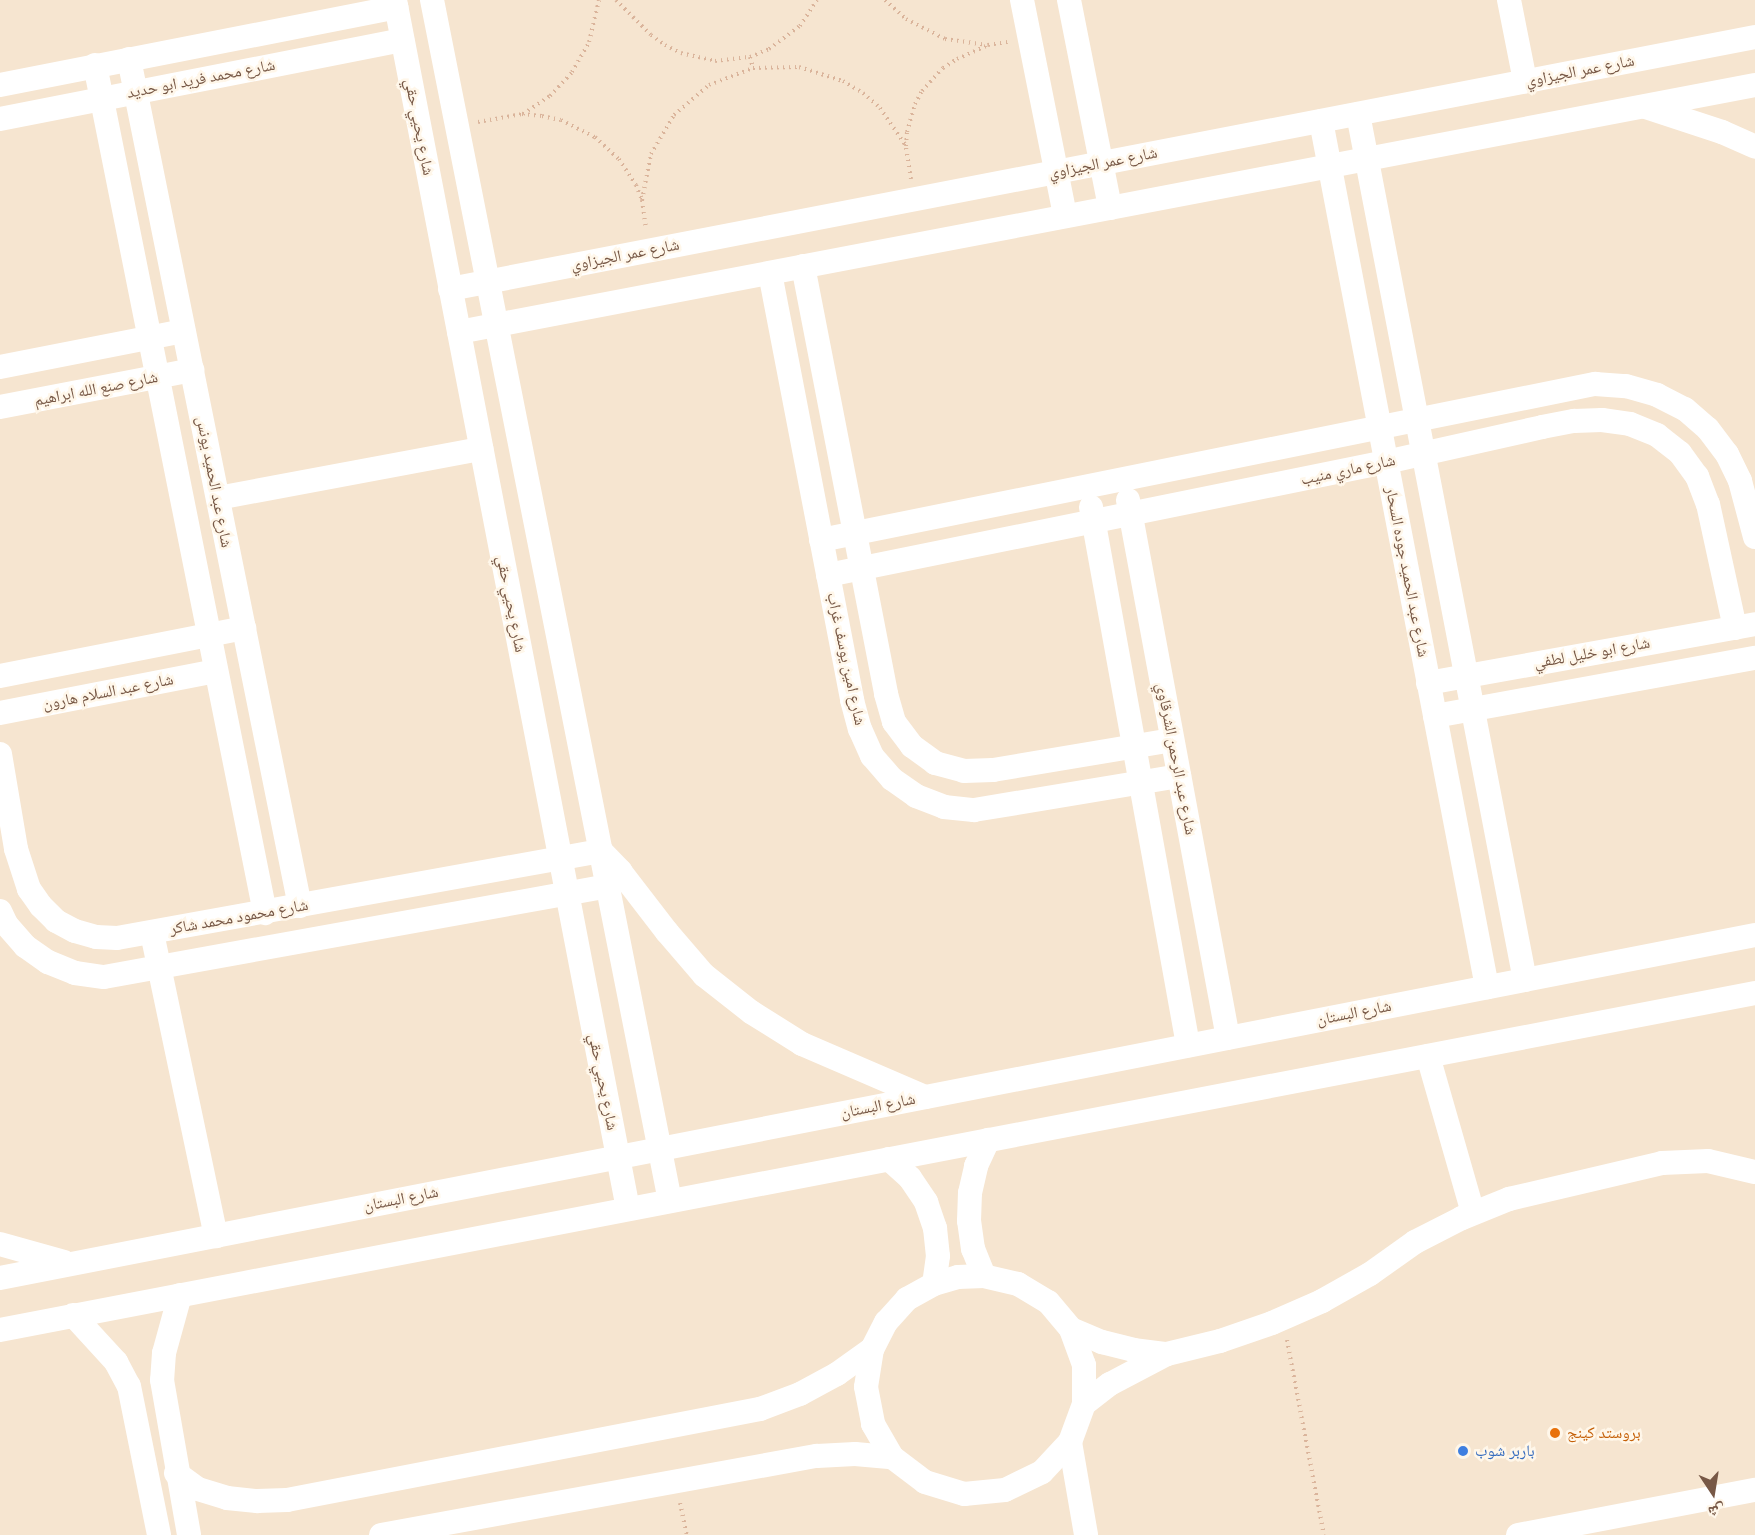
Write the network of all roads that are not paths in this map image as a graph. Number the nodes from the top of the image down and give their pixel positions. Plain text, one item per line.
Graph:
1 (432, 0) edge
2 (1022, 0) edge
3 (1070, 0) edge
4 (1509, 0) edge
5 (395, 3) edge
6 (1755, 37) edge
7 (402, 40) junction
8 (129, 58) junction
9 (95, 65) junction
10 (1525, 81) junction
11 (0, 85) edge
12 (1755, 85) edge
13 (136, 91) junction
14 (101, 98) junction
15 (1644, 106) junction
16 (1358, 114) junction
17 (0, 118) edge
18 (1321, 121) junction
19 (1755, 147) edge
20 (1366, 159) junction
21 (1101, 163) junction
22 (1329, 166) junction
23 (1056, 172) junction
24 (1110, 208) junction
25 (1065, 216) junction
26 (803, 266) junction
27 (770, 273) junction
28 (488, 281) junction
29 (450, 289) junction
30 (497, 325) junction
31 (184, 331) junction
32 (459, 332) junction
33 (149, 337) junction
34 (0, 367) edge
35 (192, 370) junction
36 (157, 377) junction
37 (0, 407) edge
38 (1417, 421) junction
39 (1380, 429) junction
40 (481, 449) junction
41 (1423, 454) junction
42 (1386, 462) junction
43 (1124, 480) junction
44 (1087, 487) junction
45 (218, 498) junction
46 (1130, 514) junction
47 (1094, 521) junction
48 (855, 534) junction
49 (1755, 537) edge
50 (822, 540) junction
51 (862, 568) junction
52 (828, 575) junction
53 (1745, 626) edge
54 (244, 628) junction
55 (209, 635) junction
56 (1755, 658) edge
57 (216, 670) junction
58 (0, 676) edge
59 (1466, 676) junction
60 (1428, 683) junction
61 (1473, 709) junction
62 (0, 713) edge
63 (1435, 716) junction
64 (1172, 740) junction
65 (1134, 746) junction
66 (0, 754) edge
67 (1179, 776) junction
68 (1141, 782) junction
69 (601, 851) junction
70 (560, 859) junction
71 (608, 886) junction
72 (567, 894) junction
73 (300, 906) junction
74 (0, 911) edge
75 (265, 913) junction
76 (152, 933) junction
77 (1755, 935) edge
78 (160, 969) junction
79 (1525, 980) junction
80 (1487, 987) junction
81 (1755, 993) edge
82 (1228, 1038) junction
83 (1188, 1045) junction
84 (1428, 1056) junction
85 (925, 1097) junction
86 (988, 1140) junction
87 (660, 1149) junction
88 (618, 1157) junction
89 (889, 1159) junction
90 (1755, 1172) edge
91 (670, 1201) junction
92 (628, 1209) junction
93 (1473, 1213) junction
94 (216, 1236) junction
95 (0, 1244) edge
96 (72, 1263) junction
97 (984, 1276) junction
98 (0, 1278) edge
99 (934, 1284) junction
100 (180, 1295) junction
101 (73, 1316) junction
102 (1071, 1329) junction
103 (0, 1330) edge
104 (872, 1349) junction
105 (1167, 1354) junction
106 (1084, 1404) junction
107 (1070, 1442) junction
108 (892, 1457) junction
109 (176, 1473) junction
110 (1755, 1490) edge
111 (159, 1535) edge
112 (189, 1535) edge
113 (381, 1535) edge
114 (1086, 1535) edge
115 (1518, 1535) edge

1 - 28 street
2 - 23 street
3 - 21 street
4 - 10 street
5 - 7 street, شارع يحيي حقي
5 - 8 street, شارع محمد فريد ابو حديد
6 - 10 street, شارع عمر الجيزاوي
7 - 13 street, شارع محمد فريد ابو حديد
7 - 29 street, شارع يحيي حقي
8 - 9 street, شارع محمد فريد ابو حديد
8 - 13 street, شارع عبد الحميد يونس
9 - 11 street, شارع محمد فريد ابو حديد
9 - 14 street
10 - 16 street, شارع عمر الجيزاوي
12 - 15 street
13 - 14 street, شارع محمد فريد ابو حديد
13 - 31 street, شارع عبد الحميد يونس
14 - 17 street, شارع محمد فريد ابو حديد
14 - 33 street
15 - 19 street
15 - 20 street
16 - 18 street, شارع عمر الجيزاوي
16 - 20 street
18 - 21 street, شارع عمر الجيزاوي
18 - 22 street, شارع عبد الحميد جوده السحار
20 - 22 street
20 - 38 street
21 - 23 street, شارع عمر الجيزاوي
21 - 24 street
22 - 24 street
22 - 39 street, شارع عبد الحميد جوده السحار
23 - 25 street
23 - 28 street, شارع عمر الجيزاوي
24 - 25 street
25 - 26 street
26 - 27 street
26 - 48 street, شارع امين يوسف غراب
27 - 30 street
27 - 50 street, شارع امين يوسف غراب
28 - 29 street, شارع عمر الجيزاوي
28 - 30 street
29 - 32 street, شارع يحيي حقي
30 - 32 street
30 - 69 street
31 - 33 street
31 - 35 street, شارع عبد الحميد يونس
32 - 40 street, شارع يحيي حقي
33 - 34 street
33 - 36 street
35 - 36 street, شارع صنع الله ابراهيم
35 - 45 street, شارع عبد الحميد يونس
36 - 37 street, شارع صنع الله ابراهيم
36 - 55 street
38 - 39 street, شارع ماري منيب
38 - 41 street
38 - 49 street, شارع ماري منيب
39 - 42 street, شارع عبد الحميد جوده السحار
39 - 43 street, شارع ماري منيب
40 - 45 street
40 - 70 street, شارع يحيي حقي
41 - 42 street, شارع ماري منيب
41 - 53 street, شارع ماري منيب
41 - 59 street
42 - 46 street, شارع ماري منيب
42 - 60 street, شارع عبد الحميد جوده السحار
43 - 44 street, شارع ماري منيب
43 - 46 street, شارع عبد الرحمن الشرقاوي
44 - 47 street
44 - 48 street, شارع ماري منيب
45 - 54 street, شارع عبد الحميد يونس
46 - 47 street, شارع ماري منيب
46 - 64 street, شارع عبد الرحمن الشرقاوي
47 - 51 street, شارع ماري منيب
47 - 65 street
48 - 50 street, شارع ماري منيب
48 - 51 street, شارع امين يوسف غراب
50 - 52 street, شارع امين يوسف غراب
51 - 52 street, شارع ماري منيب
51 - 65 street, شارع امين يوسف غراب
52 - 68 street, شارع امين يوسف غراب
53 - 59 street, شارع ابو خليل لطفي
54 - 55 street
54 - 73 street, شارع عبد الحميد يونس
55 - 57 street
55 - 58 street
56 - 61 street, شارع ابو خليل لطفي
57 - 62 street, شارع عبد السلام هارون
57 - 75 street
59 - 60 street, شارع ابو خليل لطفي
59 - 61 street
60 - 63 street, شارع عبد الحميد جوده السحار
61 - 63 street, شارع ابو خليل لطفي
61 - 79 street
63 - 80 street, شارع عبد الحميد جوده السحار
64 - 65 street, شارع امين يوسف غراب
64 - 67 street, شارع عبد الرحمن الشرقاوي
65 - 68 street
66 - 76 street, شارع محمود محمد شاكر
67 - 68 street, شارع امين يوسف غراب
67 - 82 street, شارع عبد الرحمن الشرقاوي
68 - 83 street
69 - 70 street, شارع محمود محمد شاكر
69 - 71 street
69 - 85 street
70 - 72 street, شارع يحيي حقي
70 - 73 street, شارع محمود محمد شاكر
71 - 72 street
71 - 87 street
72 - 78 street
72 - 88 street, شارع يحيي حقي
73 - 75 street, شارع محمود محمد شاكر
74 - 78 street
75 - 76 street, شارع محمود محمد شاكر
76 - 78 street
77 - 79 street, شارع البستان
78 - 94 street
79 - 80 street, شارع البستان
80 - 82 street, شارع البستان
81 - 84 street
82 - 83 street, شارع البستان
83 - 85 street, شارع البستان
84 - 86 street
84 - 93 street
85 - 87 street, شارع البستان
86 - 89 street
86 - 97 street
87 - 88 street, شارع البستان
87 - 91 street
88 - 92 street, شارع يحيي حقي
88 - 94 street, شارع البستان
89 - 91 street
89 - 99 street
90 - 93 street
91 - 92 street
92 - 100 street
93 - 105 street
94 - 96 street, شارع البستان
95 - 96 street
96 - 98 street, شارع البستان
97 - 99 street
97 - 102 street
99 - 104 street
100 - 101 street
100 - 109 street
101 - 103 street
101 - 111 street
102 - 105 street
102 - 106 street
104 - 108 street
104 - 109 street
105 - 106 street
106 - 107 street
107 - 108 street
107 - 114 street
108 - 113 street
109 - 112 street
110 - 115 street

